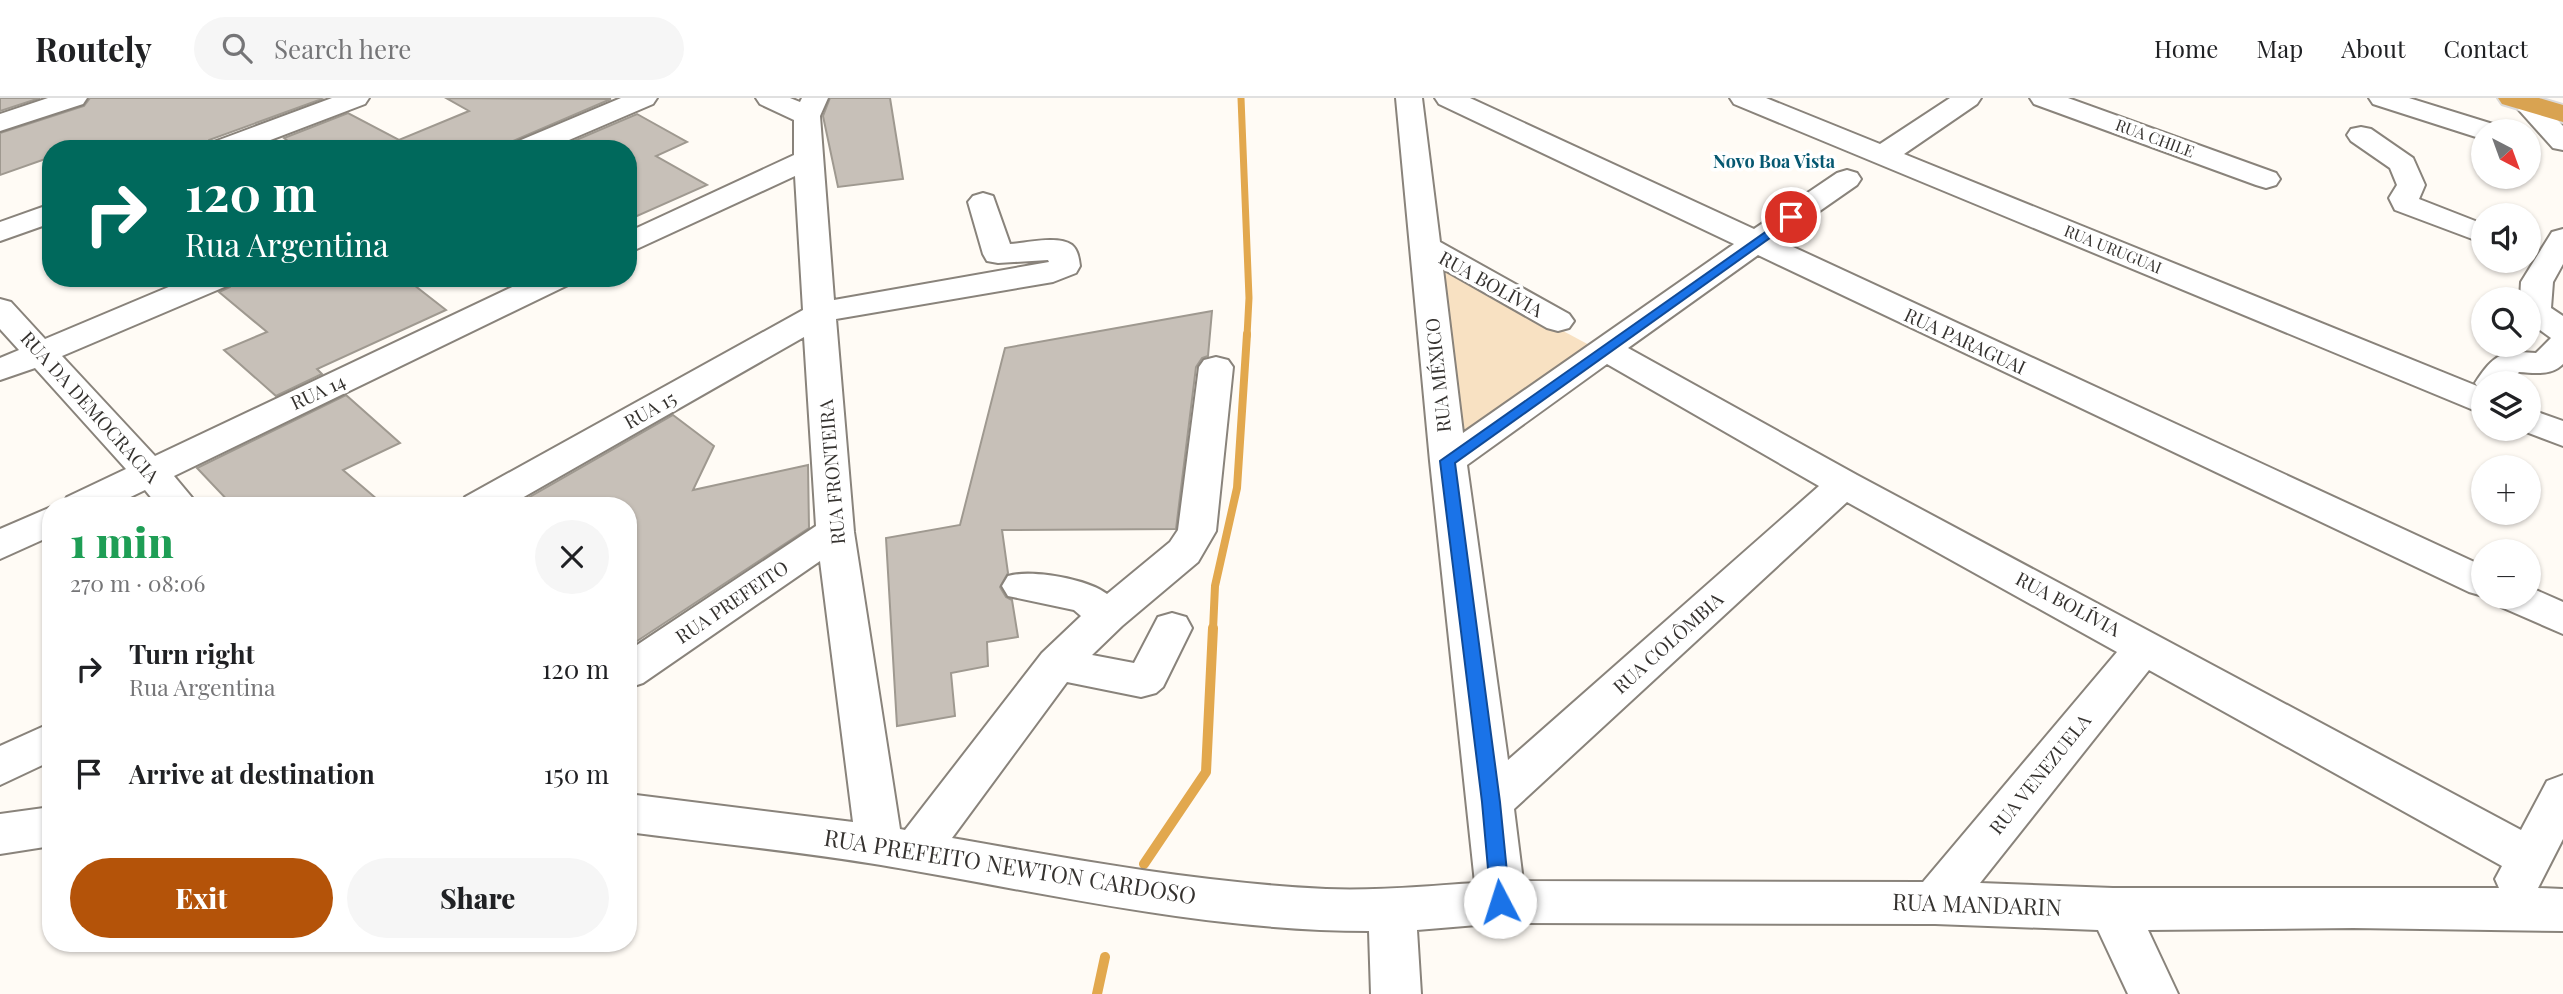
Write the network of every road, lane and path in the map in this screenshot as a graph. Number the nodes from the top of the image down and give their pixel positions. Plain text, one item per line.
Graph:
1 (74, 98) edge
2 (356, 98) edge
3 (643, 98) edge
4 (769, 98) edge
5 (1409, 98) edge
6 (1448, 98) edge
7 (1743, 98) edge
8 (1968, 98) edge
9 (2043, 98) edge
10 (2382, 98) edge
11 (2519, 101) edge
12 (811, 107) edge
13 (2563, 114) edge
14 (0, 123) edge
15 (2471, 126) edge
16 (2361, 135) dead end
17 (245, 140) edge
18 (545, 140) edge
19 (2563, 142) edge
20 (2541, 149) edge
21 (1883, 155) junction
22 (2563, 156) edge
23 (808, 159) junction
24 (1847, 179) dead end
25 (2266, 179) dead end
26 (983, 202) dead end
27 (42, 216) edge
28 (2471, 229) edge
29 (0, 232) edge
30 (637, 240) edge
31 (1753, 243) junction
32 (1423, 246) junction
33 (2551, 251) edge
34 (197, 287) edge
35 (538, 287) edge
36 (0, 309) edge
37 (820, 312) junction
38 (1558, 321) dead end
39 (2563, 332) edge
40 (2563, 345) edge
41 (1607, 350) junction
42 (41, 353) junction
43 (1216, 367) dead end
44 (0, 370) edge
45 (2500, 371) edge
46 (2471, 390) edge
47 (2541, 425) edge
48 (2563, 434) edge
49 (1448, 461) junction
50 (149, 472) junction
51 (1844, 484) junction
52 (98, 497) edge
53 (172, 497) edge
54 (494, 497) edge
55 (42, 524) edge
56 (835, 531) junction
57 (0, 544) edge
58 (2471, 576) edge
59 (1022, 586) dead end
60 (2541, 609) edge
61 (1108, 615) junction
62 (2563, 619) edge
63 (1172, 628) dead end
64 (2145, 646) junction
65 (1057, 664) junction
66 (637, 666) edge
67 (42, 745) edge
68 (0, 767) edge
69 (2563, 794) edge
70 (1491, 802) junction
71 (637, 814) edge
72 (42, 827) edge
73 (0, 834) edge
74 (897, 848) junction
75 (2530, 858) junction
76 (1500, 902) junction
77 (1935, 902) junction
78 (2502, 908) junction
79 (2113, 909) junction
80 (1392, 910) junction
81 (2563, 910) edge
82 (1396, 994) edge
83 (2153, 994) edge

1 - 14 street
2 - 17 street
3 - 18 street
4 - 12 street
5 - 32 street, RUA MÉXICO
6 - 31 street, RUA PARAGUAI
7 - 21 street, RUA URUGUAI
8 - 21 street
9 - 25 street, RUA CHILE
10 - 15 street
11 - 13 highway
11 - 19 street
12 - 23 street, RUA FRONTEIRA
16 - 28 street
20 - 22 street
21 - 46 street, RUA URUGUAI
23 - 30 street
23 - 37 street, RUA FRONTEIRA
24 - 31 street
26 - 37 street
27 - 29 street
31 - 41 street
31 - 58 street, RUA PARAGUAI
32 - 38 street, RUA BOLÍVIA
32 - 49 street, RUA MÉXICO
33 - 39 street
34 - 42 street
35 - 50 street, RUA 14
36 - 42 street, RUA DA DEMOCRACIA
37 - 54 street, RUA 15
37 - 56 street, RUA FRONTEIRA
40 - 45 street
41 - 49 street
41 - 51 street, RUA BOLÍVIA
42 - 44 street
42 - 50 street, RUA DA DEMOCRACIA
43 - 61 street
47 - 48 street
49 - 70 street, RUA MÉXICO
50 - 52 street, RUA 14
50 - 53 street, RUA DA DEMOCRACIA
51 - 64 street, RUA BOLÍVIA
51 - 70 street, RUA COLÔMBIA
55 - 57 street
56 - 66 street, RUA PREFEITO
56 - 74 street, RUA FRONTEIRA
59 - 61 street
60 - 62 street
61 - 65 street
63 - 65 street
64 - 75 street, RUA BOLÍVIA
64 - 77 street, RUA VENEZUELA
65 - 74 street
67 - 68 street
69 - 75 street
70 - 76 street, RUA MÉXICO
71 - 74 street, RUA PREFEITO NEWTON CARDOSO
72 - 73 street
74 - 80 street, RUA PREFEITO NEWTON CARDOSO
75 - 78 street
76 - 77 street, RUA MANDARIN
76 - 80 street, RUA MANDARIN
77 - 79 street, RUA MANDARIN
78 - 79 street, RUA MANDARIN
78 - 81 street, RUA MANDARIN
79 - 83 street
80 - 82 street

